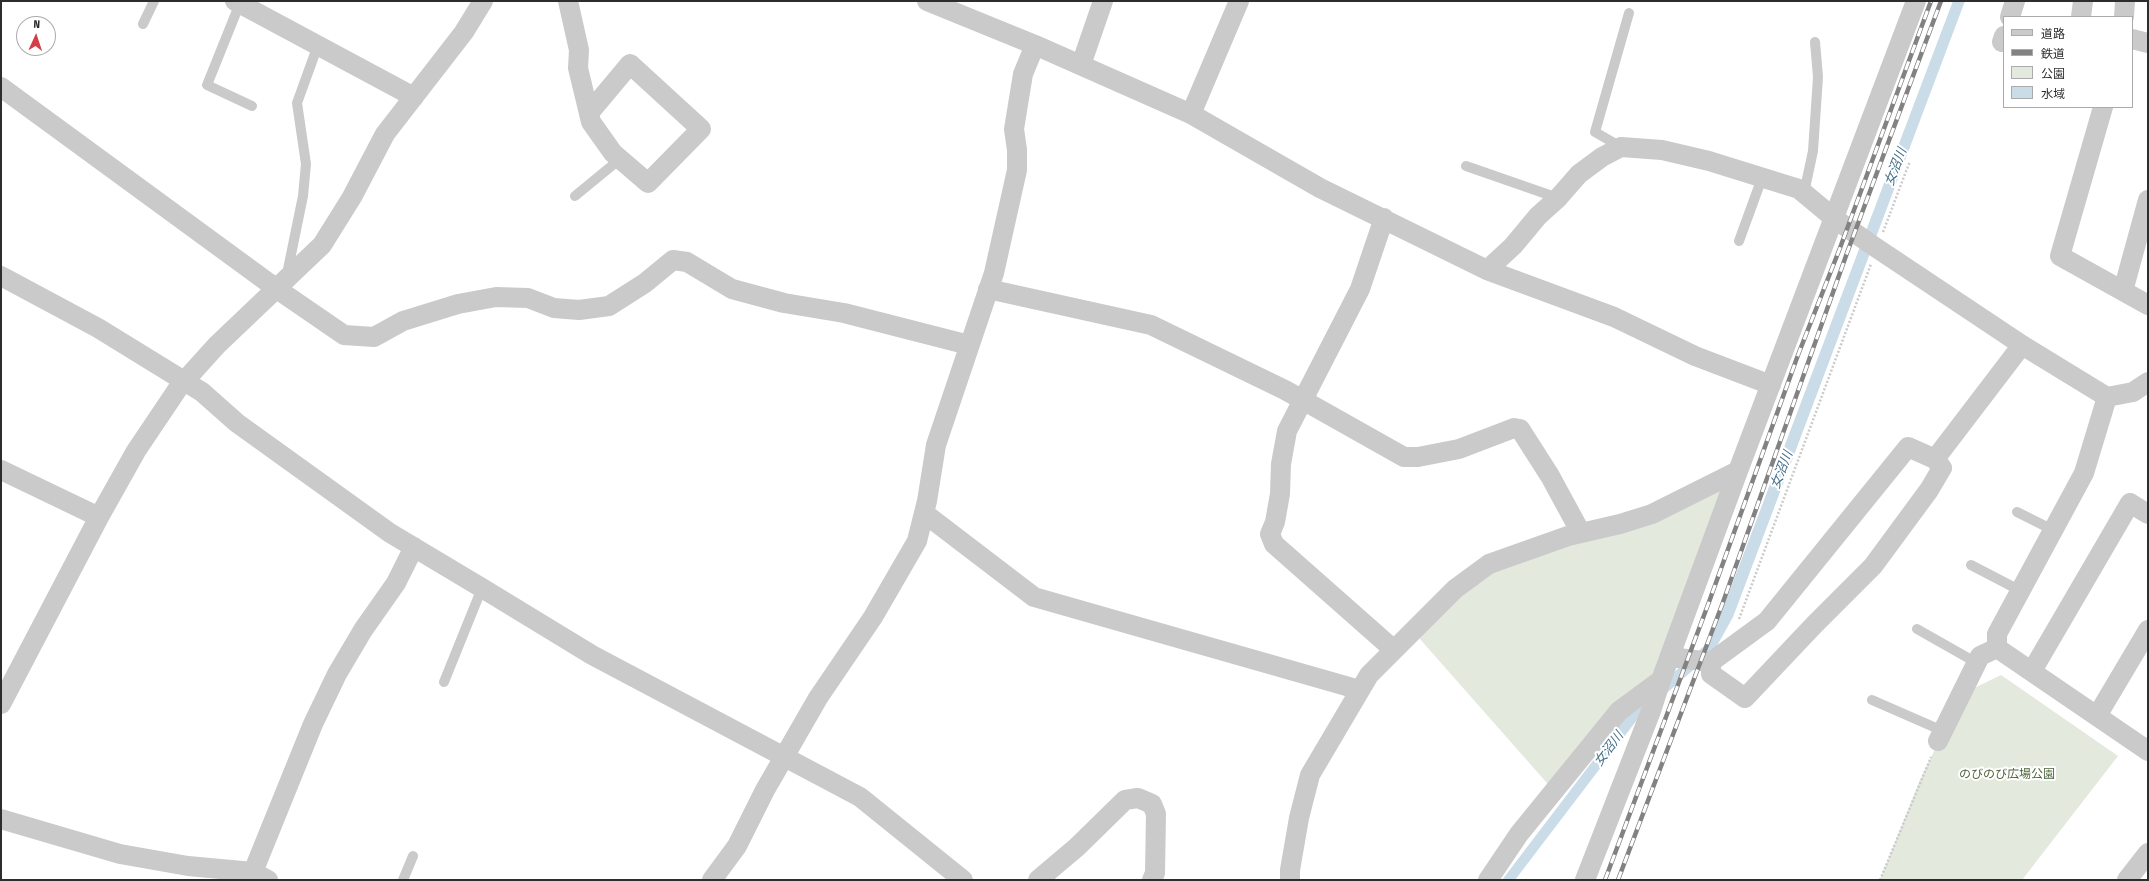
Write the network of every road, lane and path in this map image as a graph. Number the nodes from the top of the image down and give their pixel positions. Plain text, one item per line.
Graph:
1 (154, 1) edge
2 (483, 1) edge
3 (568, 1) edge
4 (927, 1) edge
5 (1103, 1) edge
6 (1239, 1) edge
7 (1916, 1) edge
8 (2015, 1) edge
9 (2083, 1) edge
10 (2126, 1) edge
11 (237, 2) edge
12 (1629, 13) dead end
13 (2010, 16) edge
14 (2081, 16) edge
15 (2124, 16) edge
16 (143, 24) dead end
17 (2133, 39) edge
18 (1815, 42) dead end
19 (2148, 42) edge
20 (318, 45) junction
21 (1035, 45) junction
22 (1081, 65) junction
23 (1, 87) edge
24 (414, 97) junction
25 (252, 106) dead end
26 (2103, 108) edge
27 (589, 113) junction
28 (1191, 114) junction
29 (1621, 147) junction
30 (620, 159) junction
31 (1910, 161) dead end
32 (1466, 166) dead end
33 (1762, 178) junction
34 (1804, 193) junction
35 (575, 196) dead end
36 (1558, 198) junction
37 (2148, 200) edge
38 (1384, 218) junction
39 (1835, 219) junction
40 (1739, 241) dead end
41 (1877, 248) junction
42 (1487, 270) junction
43 (1, 276) edge
44 (282, 284) junction
45 (988, 289) junction
46 (2123, 291) junction
47 (2148, 305) edge
48 (969, 345) junction
49 (2022, 345) junction
50 (184, 381) junction
51 (1771, 385) junction
52 (2145, 389) edge
53 (2107, 398) junction
54 (1302, 400) junction
55 (1935, 459) junction
56 (1, 470) edge
57 (1738, 471) junction
58 (2017, 512) dead end
59 (924, 513) junction
60 (2148, 514) edge
61 (99, 517) junction
62 (2053, 530) junction
63 (1581, 533) junction
64 (414, 547) junction
65 (1971, 565) dead end
66 (482, 588) junction
67 (2020, 591) junction
68 (1917, 629) dead end
69 (2148, 630) edge
70 (1736, 644) junction
71 (1997, 648) junction
72 (1394, 650) junction
73 (1670, 658) junction
74 (1711, 662) junction
75 (1977, 663) junction
76 (2032, 671) junction
77 (1660, 680) junction
78 (444, 682) dead end
79 (1360, 690) junction
80 (1872, 700) dead end
81 (1, 704) edge
82 (2097, 716) junction
83 (1941, 736) junction
84 (2148, 750) edge
85 (784, 757) junction
86 (1, 819) edge
87 (2148, 853) edge
88 (413, 856) dead end
89 (260, 876) edge
90 (403, 880) edge
91 (712, 880) edge
92 (963, 880) edge
93 (1038, 880) edge
94 (1152, 880) edge
95 (1290, 880) edge
96 (1488, 880) edge
97 (1585, 880) edge
98 (1880, 880) edge
99 (2127, 880) edge

1 - 16 lane
2 - 24 street
3 - 27 street
4 - 21 street
5 - 22 street
6 - 28 street
7 - 39 street
8 - 13 street
9 - 14 street
10 - 15 street
11 - 20 street
11 - 25 lane
12 - 29 lane
17 - 19 street
18 - 34 lane
20 - 24 street
20 - 44 lane
21 - 22 street
21 - 45 street
22 - 28 street
23 - 44 street
24 - 44 street
26 - 46 street
27 - 30 street
27 - 30 street
28 - 38 street
29 - 33 street
29 - 36 street
30 - 35 lane
31 - 41 path
32 - 36 lane
33 - 34 street
33 - 40 lane
34 - 39 street
36 - 42 street
37 - 46 street
38 - 42 street
38 - 54 street
39 - 41 street
39 - 51 street
41 - 49 street
41 - 70 path
42 - 51 street
43 - 50 street
44 - 48 street
44 - 50 street
45 - 48 street
45 - 54 street
46 - 47 street
48 - 59 street
49 - 53 street
49 - 55 street
50 - 61 street
50 - 64 street
51 - 57 street
52 - 53 street
53 - 62 street
54 - 63 street
54 - 72 street
55 - 70 street
55 - 74 street
56 - 61 street
57 - 63 street
57 - 73 street
58 - 62 lane
59 - 79 street
59 - 85 street
60 - 76 street
61 - 81 street
62 - 67 street
63 - 72 street
64 - 66 street
64 - 89 street
65 - 67 lane
66 - 78 lane
66 - 85 street
67 - 71 street
68 - 75 lane
69 - 82 street
70 - 74 street
71 - 75 street
71 - 76 street
72 - 79 street
73 - 74 street
73 - 77 street
75 - 83 street
76 - 82 street
77 - 96 street
77 - 97 street
79 - 95 street
80 - 83 lane
82 - 84 street
83 - 98 path
85 - 91 street
85 - 92 street
86 - 89 street
87 - 99 street
88 - 90 lane
93 - 94 street

